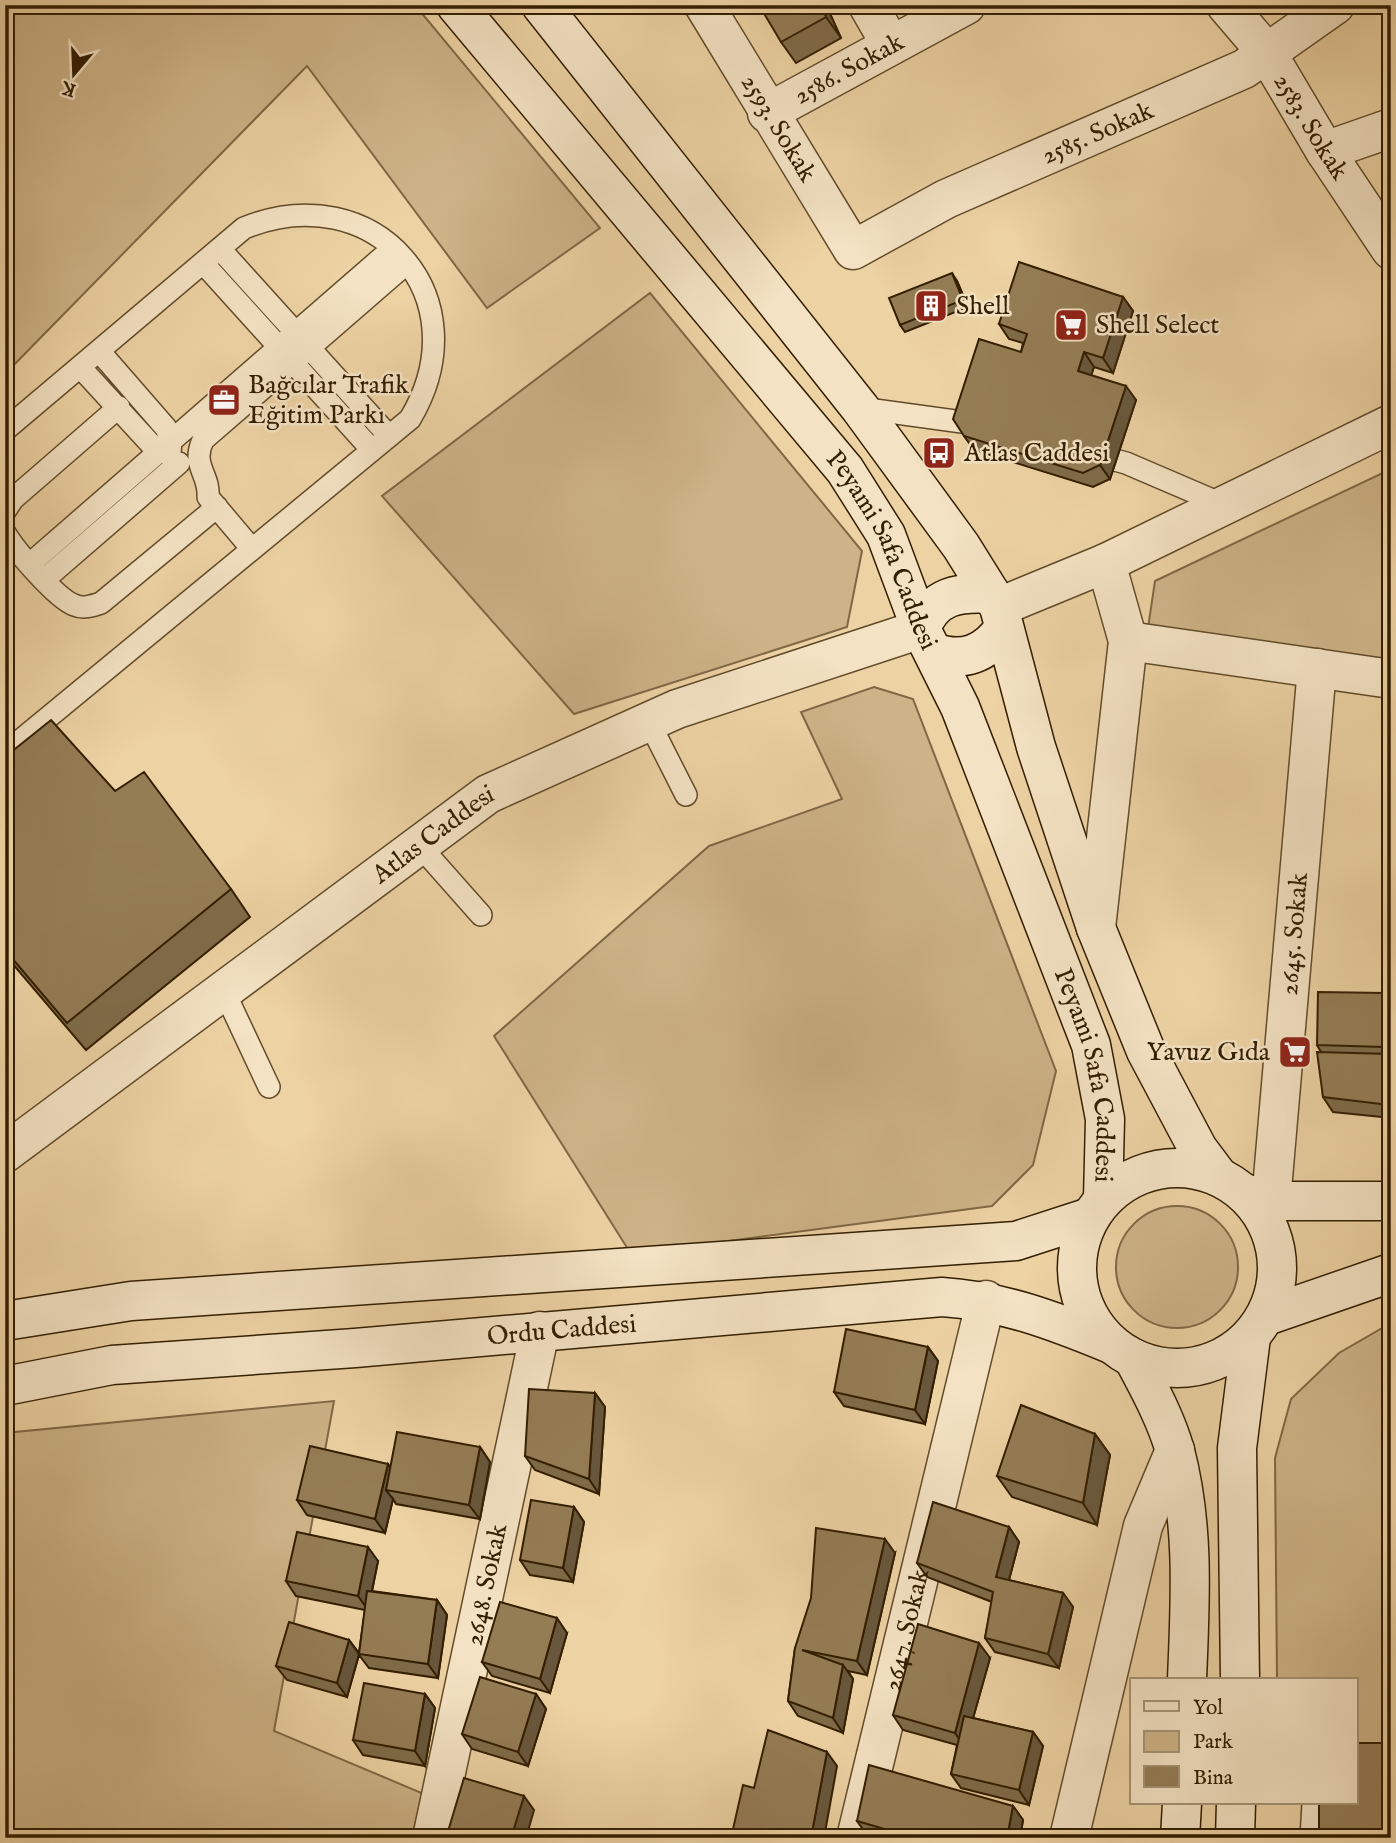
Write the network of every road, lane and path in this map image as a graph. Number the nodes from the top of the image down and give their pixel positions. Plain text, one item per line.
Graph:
1 (456, 5) edge
2 (541, 5) edge
3 (704, 5) edge
4 (868, 5) edge
5 (966, 5) edge
6 (1226, 5) edge
7 (1335, 5) edge
8 (891, 45) junction
9 (1267, 53) junction
10 (767, 113) junction
11 (1391, 128) edge
12 (1325, 151) junction
13 (220, 249) junction
14 (853, 250) joint
15 (1391, 250) edge
16 (400, 256) junction
17 (203, 263) junction
18 (302, 340) junction
19 (99, 351) junction
20 (286, 355) junction
21 (80, 367) junction
22 (118, 408) junction
23 (860, 408) junction
24 (1391, 424) edge
25 (1002, 429) edge
26 (5, 430) edge
27 (389, 436) junction
28 (1064, 446) edge
29 (372, 450) junction
30 (170, 452) junction
31 (212, 502) junction
32 (1224, 505) junction
33 (5, 510) edge
34 (5, 533) edge
35 (252, 549) junction
36 (1106, 563) junction
37 (38, 571) junction
38 (998, 609) junction
39 (927, 641) junction
40 (1128, 641) junction
41 (1317, 668) junction
42 (1391, 679) edge
43 (649, 722) junction
44 (9, 742) edge
45 (686, 795) dead end
46 (419, 845) junction
47 (481, 915) dead end
48 (1096, 928) junction
49 (224, 991) junction
50 (269, 1087) dead end
51 (5, 1153) edge
52 (1245, 1190) junction
53 (1391, 1201) edge
54 (1097, 1208) junction
55 (1391, 1273) edge
56 (986, 1300) junction
57 (5, 1321) edge
58 (1259, 1327) junction
59 (540, 1331) junction
60 (1122, 1351) junction
61 (5, 1386) edge
62 (1175, 1450) junction
63 (1187, 1678) edge
64 (1240, 1678) edge
65 (1182, 1804) edge
66 (1236, 1804) edge
67 (1313, 1804) edge
68 (432, 1838) edge
69 (856, 1838) edge
70 (1069, 1838) edge
71 (1181, 1838) edge
72 (1234, 1838) edge
73 (1311, 1838) edge

1 - 39 main road, Peyami Safa Caddesi
2 - 23 main road, Peyami Safa Caddesi
3 - 10 main road, 2593. Sokak
4 - 8 main road
5 - 8 main road, 2586. Sokak
6 - 9 main road, 2583. Sokak
7 - 9 main road, 2585. Sokak
8 - 10 main road, 2586. Sokak
9 - 12 main road, 2583. Sokak
9 - 14 main road, 2585. Sokak
10 - 14 main road, 2593. Sokak
11 - 12 main road
12 - 15 main road, 2583. Sokak
13 - 16 lane
13 - 17 lane
13 - 18 lane
16 - 18 lane
16 - 27 lane
17 - 19 lane
17 - 20 lane
18 - 20 lane
18 - 27 lane
19 - 21 lane
19 - 30 lane
20 - 29 lane
20 - 30 lane
20 - 31 lane
21 - 22 lane
21 - 26 lane
22 - 30 lane
22 - 33 lane
23 - 25 lane
23 - 38 main road, Peyami Safa Caddesi
24 - 32 main road
27 - 29 lane
28 - 32 lane
29 - 35 lane
30 - 31 lane
30 - 37 lane
31 - 35 lane
31 - 37 lane
32 - 36 main road
34 - 37 lane
35 - 44 lane
36 - 38 main road
36 - 40 main road
38 - 39 main road
38 - 39 main road
38 - 48 main road, Peyami Safa Caddesi
39 - 43 main road, Atlas Caddesi
39 - 54 main road, Peyami Safa Caddesi
40 - 41 main road
40 - 48 main road
41 - 42 main road
41 - 52 main road, 2645. Sokak
43 - 45 lane
43 - 46 main road, Atlas Caddesi
46 - 47 lane
46 - 49 main road, Atlas Caddesi
48 - 52 main road, Peyami Safa Caddesi
49 - 50 lane
49 - 51 main road, Atlas Caddesi
52 - 53 main road
52 - 54 main road
52 - 58 main road
54 - 57 main road
54 - 60 main road
55 - 58 main road
56 - 59 main road, Ordu Caddesi
56 - 60 main road, Ordu Caddesi
56 - 69 main road, 2647. Sokak
58 - 60 main road
58 - 64 main road
59 - 61 main road, Ordu Caddesi
59 - 68 main road, 2648. Sokak
60 - 62 main road
62 - 63 main road
62 - 70 main road
65 - 71 main road
66 - 72 main road
67 - 73 lane

